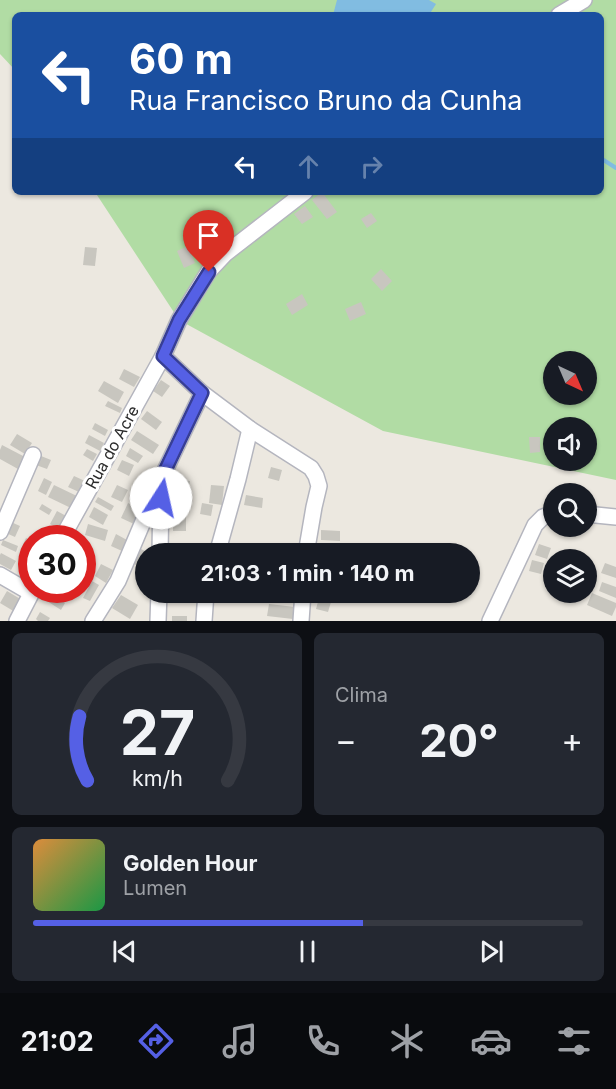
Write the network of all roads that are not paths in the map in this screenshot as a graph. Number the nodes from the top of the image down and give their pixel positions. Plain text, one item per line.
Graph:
1 (584, 0) edge
2 (564, 12) edge
3 (301, 195) edge
4 (163, 356) junction
5 (202, 393) junction
6 (250, 429) junction
7 (33, 455) dead end
8 (161, 479) junction
9 (597, 515) edge
10 (616, 517) edge
11 (543, 519) edge
12 (69, 525) edge
13 (0, 532) edge
14 (160, 543) edge
15 (220, 543) edge
16 (308, 543) edge
17 (0, 575) edge
18 (18, 584) edge
19 (26, 603) edge
20 (159, 603) edge
21 (205, 603) edge
22 (302, 603) edge
23 (17, 621) edge
24 (93, 621) edge
25 (158, 621) edge
26 (204, 621) edge
27 (301, 621) edge
28 (490, 621) edge

1 - 2 street
3 - 4 street, Rua do Acre
4 - 5 street
4 - 12 street, Rua do Acre
5 - 6 street
5 - 8 street
6 - 15 street
6 - 16 street
7 - 13 street
8 - 14 street
8 - 24 street
9 - 10 street
11 - 28 street
17 - 18 street
19 - 23 street
20 - 25 street
21 - 26 street
22 - 27 street

